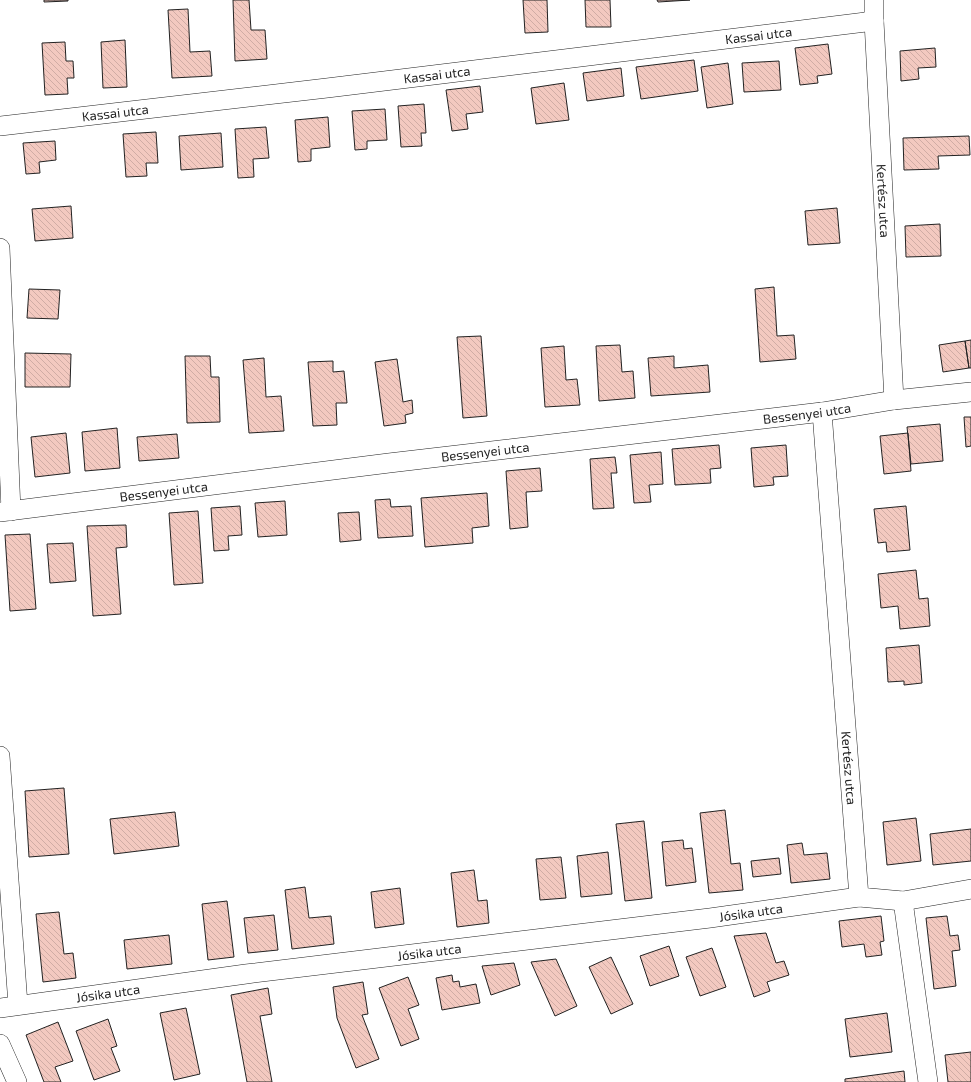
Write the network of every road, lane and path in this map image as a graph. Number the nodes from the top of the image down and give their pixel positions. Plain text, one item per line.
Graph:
1 (874, 0) edge
2 (874, 21) junction
3 (0, 126) edge
4 (0, 248) edge
5 (971, 392) edge
6 (894, 400) junction
7 (822, 412) junction
8 (6, 511) edge
9 (0, 756) edge
10 (971, 889) edge
11 (859, 897) junction
12 (903, 901) junction
13 (9, 1006) edge
14 (0, 1044) edge
15 (17, 1082) edge
16 (928, 1082) edge

1 - 2 street, Kertész utca
2 - 3 street, Kassai utca
2 - 6 street, Kertész utca
4 - 8 street
5 - 6 street, Bessenyei utca
6 - 7 street, Bessenyei utca
7 - 8 street, Bessenyei utca
7 - 11 street, Kertész utca
9 - 13 street
10 - 12 street
11 - 12 street
11 - 13 street, Jósika utca
12 - 16 street
14 - 15 street

